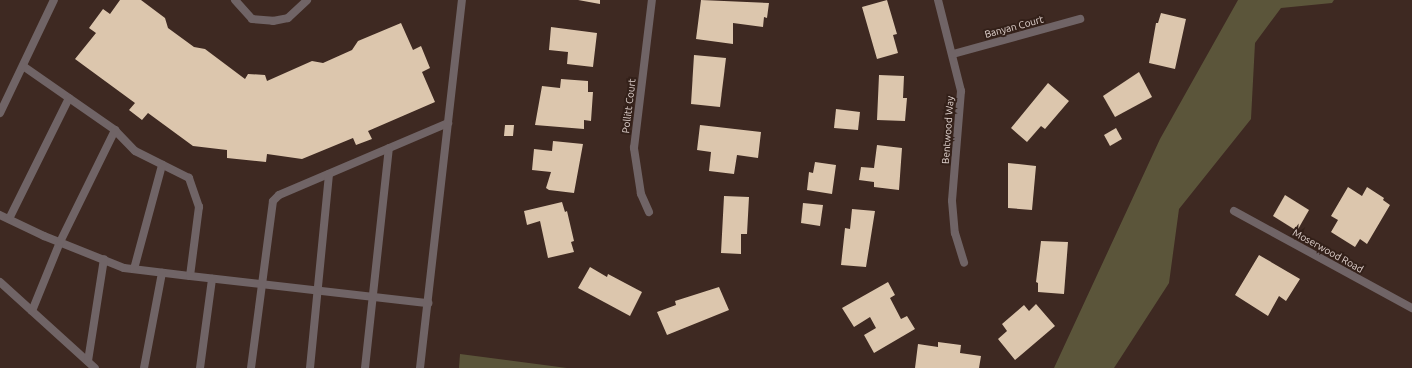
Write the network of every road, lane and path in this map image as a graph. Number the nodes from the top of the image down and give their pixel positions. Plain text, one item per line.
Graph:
1 (54, 0) edge
2 (235, 0) edge
3 (307, 0) edge
4 (462, 0) edge
5 (652, 0) edge
6 (938, 0) edge
7 (1080, 19) dead end
8 (953, 54) junction
9 (23, 66) junction
10 (69, 98) junction
11 (0, 113) edge
12 (448, 123) junction
13 (115, 130) junction
14 (389, 148) junction
15 (162, 165) junction
16 (329, 174) junction
17 (1234, 211) dead end
18 (649, 212) dead end
19 (0, 215) edge
20 (9, 219) junction
21 (60, 242) junction
22 (104, 260) junction
23 (964, 263) dead end
24 (134, 269) junction
25 (162, 272) junction
26 (190, 276) junction
27 (212, 279) junction
28 (0, 282) edge
29 (263, 284) junction
30 (319, 291) junction
31 (374, 297) junction
32 (428, 303) junction
33 (1412, 308) edge
34 (32, 312) junction
35 (88, 361) junction
36 (95, 368) edge
37 (144, 368) edge
38 (200, 368) edge
39 (251, 368) edge
40 (310, 368) edge
41 (365, 368) edge
42 (420, 368) edge

1 - 9 street
2 - 3 street
4 - 12 street
5 - 18 street, Pollitt Court
6 - 8 street, Bentwood Way
7 - 8 street, Banyan Court
8 - 23 street, Bentwood Way
9 - 10 street
9 - 11 street
10 - 13 street
10 - 20 street
12 - 14 street
12 - 32 street
13 - 15 street
13 - 21 street
14 - 16 street
14 - 31 street
15 - 24 street
15 - 26 street
16 - 29 street
16 - 30 street
17 - 33 street, Moserwood Road
19 - 20 street
20 - 21 street
21 - 22 street
21 - 34 street
22 - 24 street
22 - 35 street
24 - 25 street
25 - 26 street
25 - 37 street
26 - 27 street
27 - 29 street
27 - 38 street
28 - 34 street
29 - 30 street
29 - 39 street
30 - 31 street
30 - 40 street
31 - 32 street
31 - 41 street
32 - 42 street
34 - 35 street
35 - 36 street

